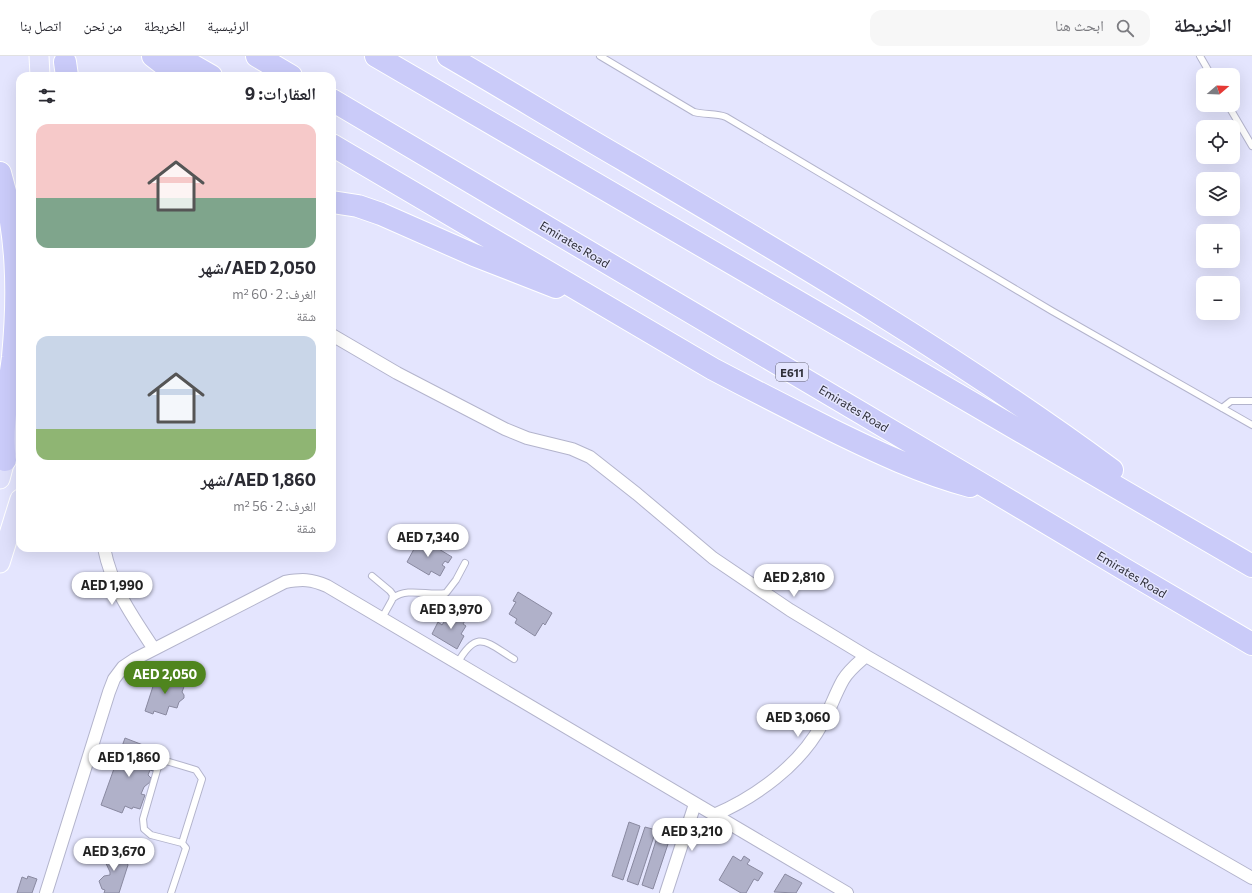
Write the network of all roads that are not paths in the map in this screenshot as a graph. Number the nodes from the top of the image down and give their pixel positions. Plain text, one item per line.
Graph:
1 (39, 56) edge
2 (153, 56) edge
3 (176, 56) edge
4 (257, 56) edge
5 (376, 56) edge
6 (448, 56) edge
7 (600, 56) edge
8 (1200, 56) edge
9 (1207, 68) edge
10 (40, 72) edge
11 (174, 72) edge
12 (204, 72) edge
13 (284, 72) edge
14 (336, 102) edge
15 (1232, 112) edge
16 (1252, 146) edge
17 (336, 147) edge
18 (0, 173) edge
19 (336, 203) edge
20 (16, 268) edge
21 (590, 295) junction
22 (16, 328) edge
23 (336, 337) edge
24 (1252, 401) edge
25 (16, 408) edge
26 (1222, 408) junction
27 (1252, 425) edge
28 (3, 470) edge
29 (995, 492) junction
30 (16, 512) edge
31 (1187, 528) junction
32 (105, 552) edge
33 (465, 563) dead end
34 (0, 564) edge
35 (1252, 566) edge
36 (372, 576) dead end
37 (393, 598) junction
38 (382, 618) junction
39 (1252, 644) edge
40 (154, 649) junction
41 (866, 656) junction
42 (514, 659) dead end
43 (457, 664) junction
44 (695, 804) junction
45 (714, 815) junction
46 (182, 843) junction
47 (1252, 878) edge
48 (46, 893) edge
49 (171, 893) edge
50 (666, 893) edge
51 (847, 893) edge

1 - 10 main road
2 - 11 highway
3 - 12 highway
4 - 13 highway
5 - 31 highway
6 - 31 highway
7 - 26 lane
8 - 9 lane
14 - 29 highway, Emirates Road / E611
15 - 16 lane
17 - 21 highway
18 - 20 highway
19 - 21 highway
21 - 29 highway
22 - 28 highway
23 - 41 street
24 - 26 lane
25 - 28 main road
26 - 27 lane
29 - 39 highway, Emirates Road / E611
30 - 34 main road
31 - 35 highway
32 - 40 street
33 - 37 lane
36 - 37 lane
37 - 38 lane
38 - 40 street
38 - 43 street
40 - 48 street
41 - 45 street
41 - 47 street
42 - 43 lane
43 - 44 street
44 - 45 street
44 - 50 street
45 - 51 street
46 - 46 lane
46 - 49 lane

